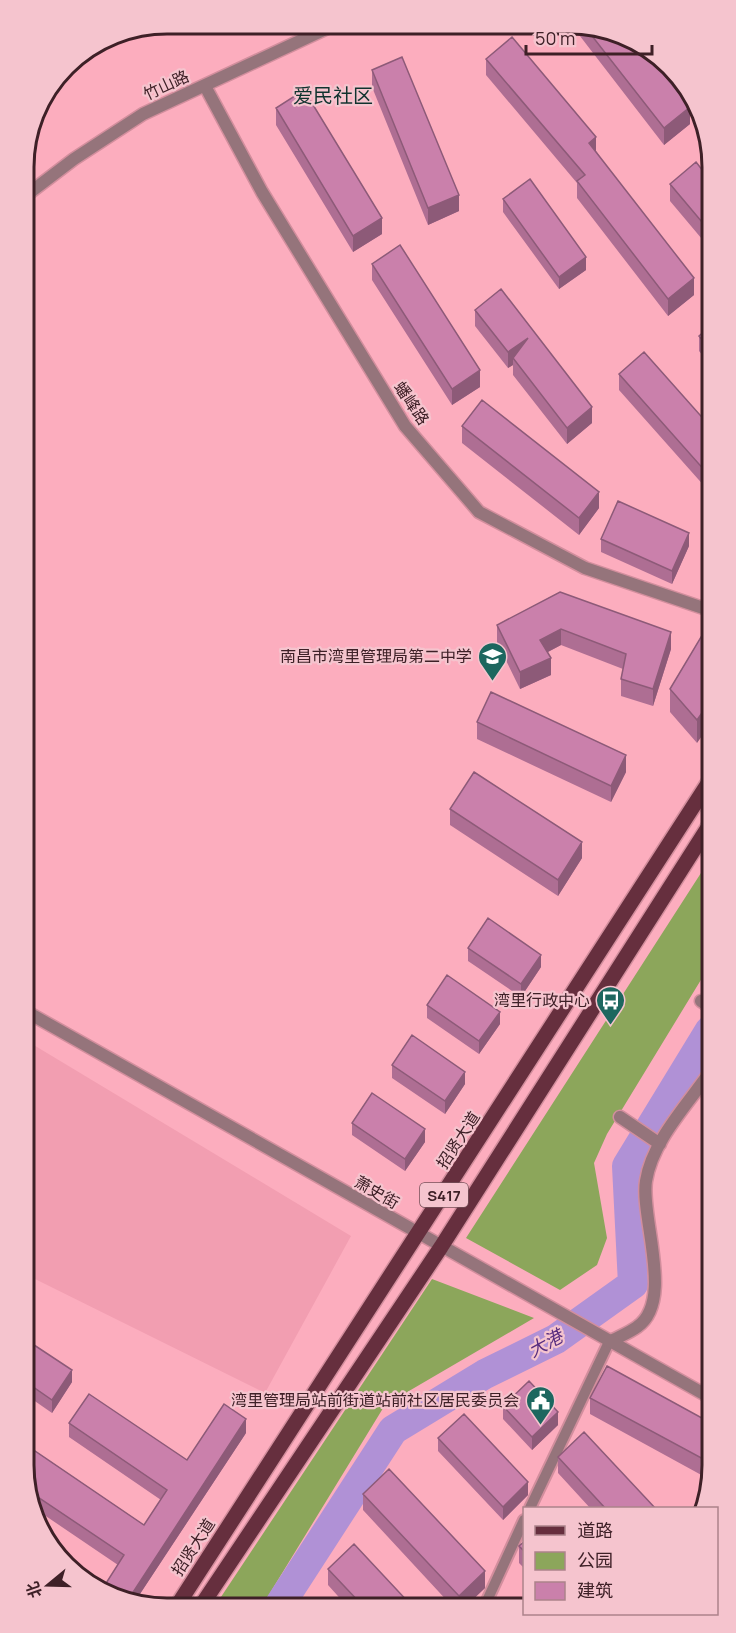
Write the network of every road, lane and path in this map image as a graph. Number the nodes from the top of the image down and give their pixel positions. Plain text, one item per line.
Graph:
1 (314, 35) edge
2 (206, 86) junction
3 (35, 189) edge
4 (702, 608) edge
5 (702, 794) edge
6 (701, 838) edge
7 (34, 1016) edge
8 (701, 1085) edge
9 (620, 1117) dead end
10 (660, 1144) junction
11 (418, 1235) junction
12 (441, 1247) junction
13 (608, 1341) junction
14 (701, 1393) edge
15 (531, 1507) edge
16 (523, 1524) edge
17 (182, 1598) edge
18 (206, 1598) edge
19 (488, 1598) edge

1 - 2 street, 竹山路
2 - 3 street, 竹山路
2 - 4 street, 蟠峰路
5 - 11 main road, 招贤大道 / S417
6 - 12 main road, S417
7 - 11 street, 萧史街
8 - 10 street
9 - 10 street
10 - 13 street
11 - 12 street, 萧史街
11 - 17 main road, 招贤大道 / S417
12 - 13 street, 萧史街
12 - 18 main road, S417
13 - 14 street, 萧史街
13 - 15 lane
16 - 19 lane

